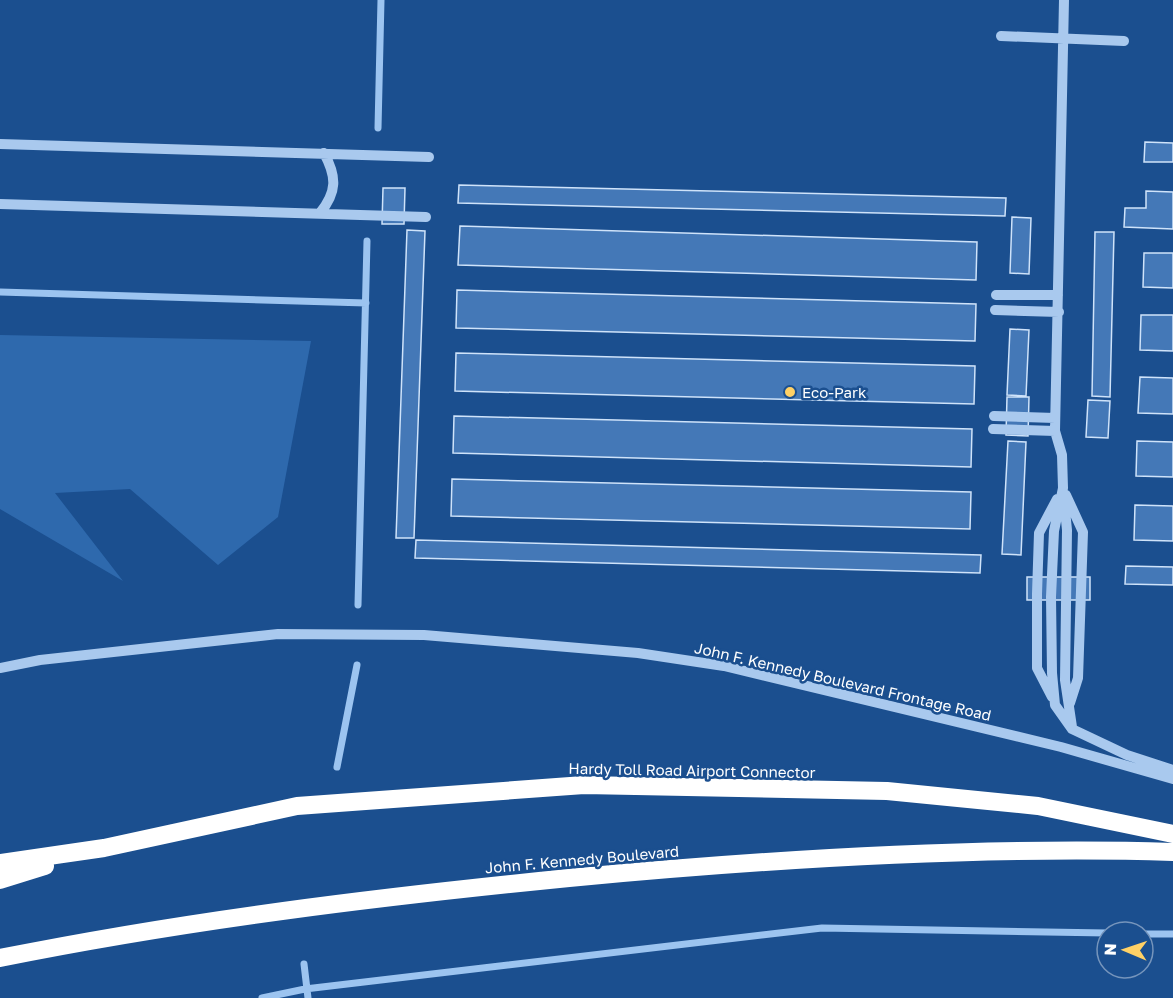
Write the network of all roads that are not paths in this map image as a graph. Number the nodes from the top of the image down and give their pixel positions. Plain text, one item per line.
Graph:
1 (1064, 0) edge
2 (1001, 36) dead end
3 (1063, 38) junction
4 (1124, 41) dead end
5 (0, 144) edge
6 (324, 153) junction
7 (429, 157) dead end
8 (0, 204) edge
9 (320, 213) junction
10 (426, 217) dead end
11 (996, 295) dead end
12 (1058, 295) junction
13 (995, 310) dead end
14 (1059, 312) junction
15 (994, 416) dead end
16 (1055, 418) junction
17 (993, 429) dead end
18 (1055, 432) junction
19 (1063, 488) junction
20 (0, 668) edge
21 (1069, 706) junction
22 (1072, 729) junction
23 (1173, 770) edge
24 (1173, 779) edge
25 (1173, 834) edge
26 (105, 848) junction
27 (1173, 852) edge
28 (0, 864) edge
29 (0, 880) edge
30 (0, 958) edge

1 - 3 street
2 - 3 street
3 - 4 street
3 - 12 street
5 - 6 street
6 - 7 street
6 - 9 street
8 - 9 street
9 - 10 street
11 - 12 street
12 - 14 street
13 - 14 street
14 - 16 street
15 - 16 street
16 - 18 street
17 - 18 street
18 - 19 street
19 - 21 street
19 - 21 street
19 - 22 street
20 - 24 street, John F. Kennedy Boulevard Frontage Road
21 - 22 street
22 - 23 street
25 - 26 highway, Hardy Toll Road Airport Connector
26 - 28 highway
26 - 29 highway
27 - 30 highway, John F. Kennedy Boulevard

